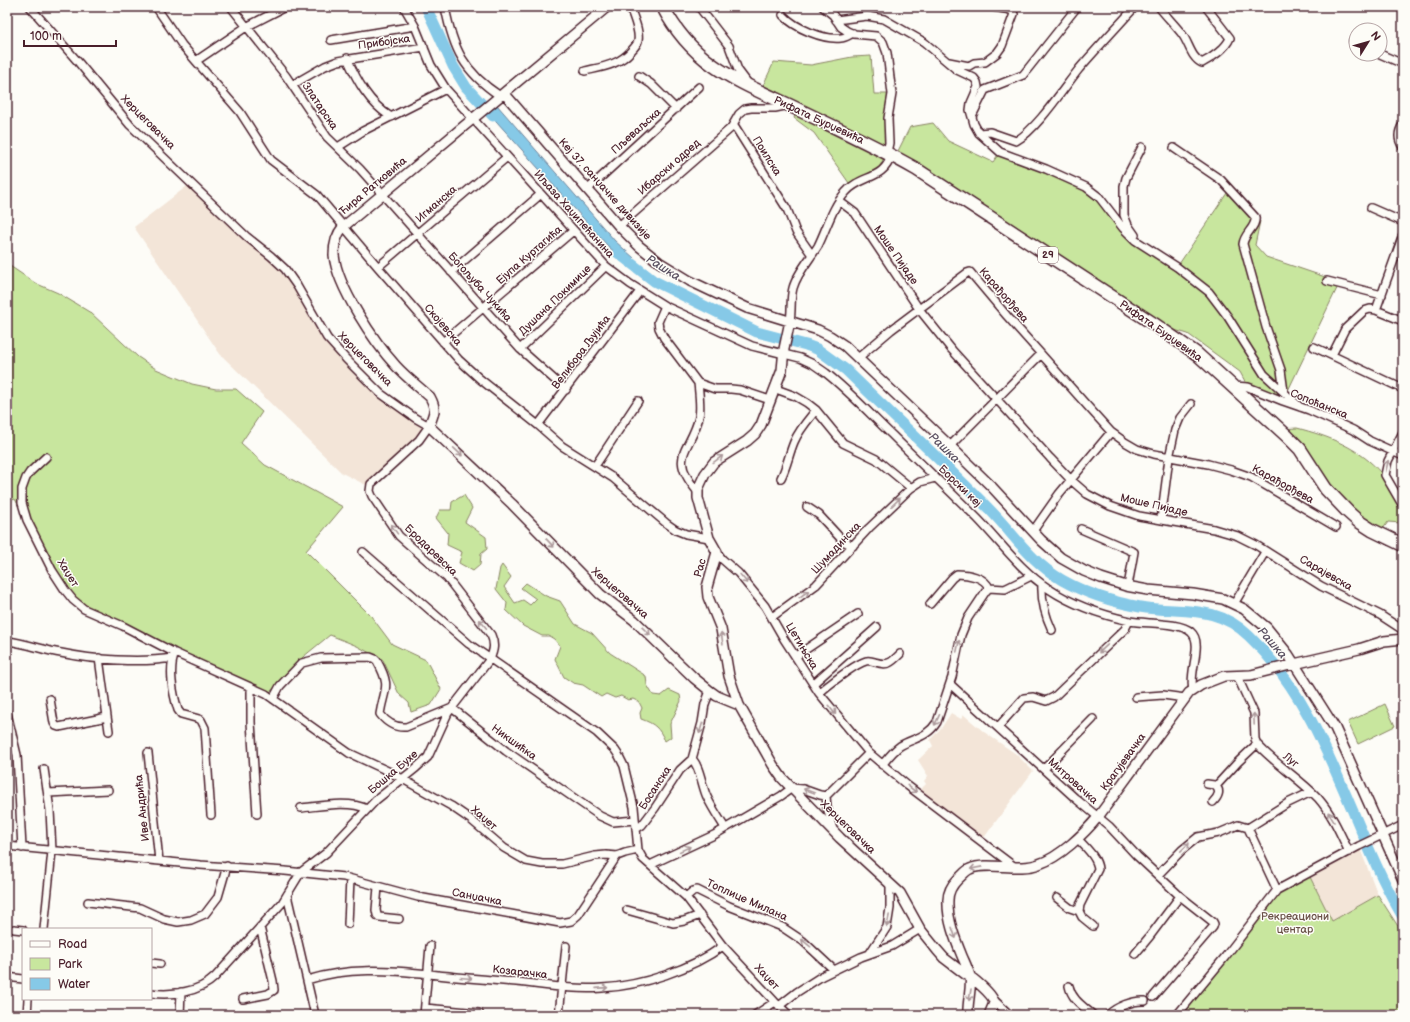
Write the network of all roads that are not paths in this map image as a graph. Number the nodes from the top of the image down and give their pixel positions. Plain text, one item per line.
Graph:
1 (30, 7) edge
2 (156, 7) edge
3 (231, 7) edge
4 (285, 7) edge
5 (404, 7) edge
6 (445, 7) edge
7 (607, 7) edge
8 (630, 7) edge
9 (663, 7) edge
10 (700, 7) edge
11 (823, 7) edge
12 (993, 7) edge
13 (1077, 7) edge
14 (1135, 7) edge
15 (1159, 7) edge
16 (1206, 7) edge
17 (783, 15) dead end
18 (836, 20) junction
19 (415, 26) junction
20 (246, 27) junction
21 (853, 33) junction
22 (331, 40) dead end
23 (424, 47) junction
24 (1388, 57) edge
25 (347, 58) junction
26 (196, 61) junction
27 (947, 61) junction
28 (1403, 64) edge
29 (585, 70) dead end
30 (639, 76) dead end
31 (292, 85) junction
32 (699, 87) dead end
33 (750, 88) junction
34 (446, 89) junction
35 (501, 96) junction
36 (789, 105) junction
37 (676, 109) junction
38 (390, 117) junction
39 (972, 117) junction
40 (474, 118) junction
41 (1403, 124) edge
42 (734, 125) junction
43 (979, 133) junction
44 (338, 147) junction
45 (1142, 147) dead end
46 (1403, 147) edge
47 (1174, 148) dead end
48 (889, 154) junction
49 (507, 157) junction
50 (587, 190) junction
51 (381, 194) junction
52 (541, 194) junction
53 (839, 201) junction
54 (1371, 208) dead end
55 (1403, 222) edge
56 (619, 226) junction
57 (343, 227) junction
58 (573, 231) junction
59 (418, 234) junction
60 (1403, 235) edge
61 (1135, 240) junction
62 (812, 256) junction
63 (606, 266) junction
64 (378, 267) junction
65 (451, 272) junction
66 (1328, 281) dead end
67 (640, 291) junction
68 (1382, 295) junction
69 (665, 306) junction
70 (484, 309) junction
71 (919, 309) junction
72 (1376, 310) junction
73 (1403, 321) edge
74 (789, 324) junction
75 (444, 342) junction
76 (1314, 346) dead end
77 (520, 349) junction
78 (783, 352) junction
79 (1041, 354) junction
80 (1332, 355) junction
81 (858, 358) junction
82 (698, 383) junction
83 (1233, 386) junction
84 (776, 389) junction
85 (1403, 389) edge
86 (566, 390) junction
87 (1284, 392) junction
88 (996, 399) junction
89 (770, 400) junction
90 (638, 401) dead end
91 (1191, 404) dead end
92 (1300, 407) junction
93 (816, 410) junction
94 (538, 425) junction
95 (429, 426) junction
96 (1111, 432) junction
97 (1403, 432) edge
98 (950, 446) junction
99 (1393, 451) junction
100 (46, 456) dead end
101 (1403, 456) edge
102 (1169, 458) junction
103 (595, 466) junction
104 (781, 478) dead end
105 (935, 478) junction
106 (1071, 480) junction
107 (911, 488) junction
108 (697, 491) junction
109 (1403, 506) edge
110 (807, 507) dead end
111 (1161, 520) junction
112 (1336, 527) dead end
113 (1081, 529) dead end
114 (1032, 531) junction
115 (1238, 536) joint
116 (709, 538) junction
117 (1403, 545) edge
118 (853, 546) junction
119 (363, 552) dead end
120 (717, 552) junction
121 (1265, 552) junction
122 (1031, 576) junction
123 (1042, 584) junction
124 (1128, 586) junction
125 (989, 588) junction
126 (930, 604) dead end
127 (1234, 604) junction
128 (858, 614) dead end
129 (772, 617) junction
130 (1129, 620) junction
131 (877, 627) dead end
132 (1052, 630) dead end
133 (1403, 630) edge
134 (1403, 639) edge
135 (7, 641) edge
136 (900, 654) dead end
137 (174, 656) junction
138 (796, 656) junction
139 (99, 658) junction
140 (490, 659) junction
141 (1290, 665) junction
142 (730, 676) joint
143 (1237, 676) junction
144 (813, 684) junction
145 (950, 684) junction
146 (251, 687) junction
147 (1193, 690) junction
148 (710, 691) junction
149 (819, 693) junction
150 (1136, 697) dead end
151 (1185, 698) junction
152 (50, 699) dead end
153 (273, 699) junction
154 (739, 705) junction
155 (452, 708) junction
156 (7, 713) edge
157 (107, 717) junction
158 (1093, 719) dead end
159 (998, 727) junction
160 (109, 731) dead end
161 (1257, 744) junction
162 (148, 753) dead end
163 (869, 753) junction
164 (692, 759) junction
165 (882, 765) junction
166 (44, 769) dead end
167 (1044, 769) junction
168 (402, 780) junction
169 (1207, 784) dead end
170 (1216, 786) junction
171 (792, 788) junction
172 (108, 790) dead end
173 (1311, 792) junction
174 (828, 793) junction
175 (48, 794) junction
176 (1213, 802) dead end
177 (301, 808) dead end
178 (367, 809) junction
179 (257, 814) dead end
180 (211, 815) dead end
181 (1098, 817) junction
182 (636, 820) junction
183 (1403, 825) edge
184 (725, 828) junction
185 (1248, 828) junction
186 (636, 829) junction
187 (834, 832) junction
188 (1383, 834) junction
189 (1078, 839) junction
190 (7, 846) edge
191 (22, 848) junction
192 (638, 850) junction
193 (52, 851) junction
194 (1349, 852) junction
195 (617, 856) junction
196 (159, 861) junction
197 (650, 865) junction
198 (227, 866) junction
199 (1015, 867) junction
200 (301, 872) junction
201 (1158, 875) junction
202 (350, 879) junction
203 (1403, 880) edge
204 (890, 884) junction
205 (378, 887) junction
206 (1277, 890) junction
207 (287, 895) junction
208 (1180, 896) junction
209 (686, 897) junction
210 (1057, 898) dead end
211 (88, 902) dead end
212 (627, 910) dead end
213 (1079, 911) junction
214 (700, 915) junction
215 (399, 919) dead end
216 (348, 924) dead end
217 (1093, 926) dead end
218 (260, 927) junction
219 (44, 928) edge
220 (14, 929) dead end
221 (920, 929) junction
222 (22, 930) edge
223 (430, 946) dead end
224 (566, 946) dead end
225 (723, 946) junction
226 (870, 953) junction
227 (1135, 954) dead end
228 (152, 963) edge
229 (160, 964) dead end
230 (834, 970) junction
231 (428, 974) junction
232 (970, 976) junction
233 (7, 977) edge
234 (22, 979) edge
235 (307, 980) junction
236 (1069, 986) dead end
237 (563, 987) junction
238 (181, 992) junction
239 (152, 993) edge
240 (1153, 997) dead end
241 (243, 999) dead end
242 (28, 1000) edge
243 (994, 1000) junction
244 (1145, 1001) dead end
245 (777, 1004) junction
246 (425, 1011) edge
247 (478, 1013) dead end
248 (27, 1015) edge
249 (180, 1015) edge
250 (315, 1015) edge
251 (559, 1015) edge
252 (755, 1015) edge
253 (789, 1015) edge
254 (968, 1015) edge
255 (989, 1015) edge
256 (1010, 1015) edge
257 (1093, 1015) edge
258 (1108, 1015) edge
259 (1177, 1015) edge

1 - 95 street, Херцеговачка
2 - 26 street, Скојевска
3 - 20 street, Златарска
4 - 20 street
5 - 19 street, Прибојска
6 - 35 street
7 - 35 street
8 - 29 street
9 - 33 main road, Рифата Бурџевића / 29
10 - 33 street
11 - 18 street
12 - 27 street
13 - 39 street
14 - 43 street
15 - 16 street
17 - 21 street
18 - 21 street
18 - 27 street
19 - 22 street, Прибојска
19 - 23 street, Прибојска
20 - 26 street
20 - 31 street, Златарска
21 - 48 street
23 - 25 street, Прибојска
23 - 34 street, Прибојска
24 - 28 street
25 - 31 street, Прибојска
25 - 38 street, Прибојска
26 - 57 street, Скојевска
27 - 39 street
30 - 37 street
31 - 44 street, Златарска
32 - 37 street, Пљеваљска
33 - 36 main road, Рифата Бурџевића / 29
34 - 38 street
34 - 40 street, Прибојска
35 - 40 street, Ћира Ратковића
35 - 50 street, Кеј 37. санџачке дивизије
36 - 42 street
36 - 48 main road, Рифата Бурџевића / 29
37 - 50 street, Пљеваљска
38 - 44 street
39 - 43 street
40 - 49 street, Иљаза Хаџипећанина
40 - 51 street, Ћира Ратковића
41 - 46 street
42 - 56 street, Ибарски одред
42 - 62 street, Поилска
43 - 61 street
44 - 51 street, Златарска
45 - 61 street
47 - 87 street
48 - 53 street
48 - 83 main road, Рифата Бурџевића / 29
49 - 52 street, Иљаза Хаџипећанина
49 - 59 street, Игманска
50 - 56 street, Кеј 37. санџачке дивизије
51 - 57 street, Ћира Ратковића
51 - 59 street, Богољуба Чукића
52 - 58 street, Иљаза Хаџипећанина
52 - 65 street
53 - 62 street
53 - 71 street, Моше Пијаде
54 - 55 street
56 - 74 street, Кеј 37. санџачке дивизије
57 - 64 street, Скојевска
57 - 95 street, Ћира Ратковића
58 - 63 street, Иљаза Хаџипећанина
58 - 70 street, Ејупа Куртагића
59 - 64 street, Игманска
59 - 65 street, Богољуба Чукића
60 - 68 street
61 - 87 street
62 - 74 street
63 - 67 street, Иљаза Хаџипећанина
63 - 77 street, Душана Покимице
64 - 75 street, Скојевска
65 - 70 street, Богољуба Чукића
66 - 68 street
67 - 69 street, Иљаза Хаџипећанина
67 - 86 street, Велибора Љујића
68 - 72 street
69 - 78 street, Иљаза Хаџипећанина
69 - 82 street
70 - 75 street, Ејупа Куртагића
70 - 77 street, Богољуба Чукића
71 - 79 street, Карађорђева
71 - 81 street
71 - 88 street, Моше Пијаде
72 - 73 street
72 - 80 street
74 - 78 street
74 - 81 street, Кеј 37. санџачке дивизије
75 - 94 street, Скојевска
76 - 80 street
77 - 86 street, Богољуба Чукића
78 - 84 street
78 - 105 street, Борски кеј
79 - 88 street
79 - 96 street, Карађорђева
80 - 85 street
81 - 98 street, Кеј 37. санџачке дивизије
82 - 89 street
82 - 108 street, Рас
83 - 92 street, Сопоћанска
83 - 117 main road, Рифата Бурџевића / 29
84 - 89 street
84 - 93 street
86 - 94 street, Велибора Љујића
87 - 92 street
88 - 98 street
88 - 106 street, Моше Пијаде
108 -> 89 street
90 - 103 street
91 - 102 street
92 - 99 street, Сопоћанска
93 - 104 street
93 - 107 street
94 - 103 street
140 -> 95 street, Бродаревска
95 -> 148 street, Херцеговачка
96 - 102 street, Карађорђева
96 - 106 street
97 - 99 street
98 - 114 street, Кеј 37. санџачке дивизије
99 - 101 street, Сопоћанска
109 -> 99 street
100 - 137 street, Хаџет
102 - 111 street
102 - 112 street, Карађорђева
103 - 116 street
105 - 107 street, Шумадинска
105 - 122 street, Борски кеј
106 - 111 street, Моше Пијаде
106 - 114 street
118 -> 107 street, Шумадинска
108 - 116 street, Рас
110 - 118 street
111 - 115 street, Моше Пијаде
113 - 124 street
114 - 124 street, Кеј 37. санџачке дивизије
115 - 121 street, Сарајевска
116 - 120 street, Рас
129 -> 118 street, Шумадинска
119 - 140 street
120 -> 129 street, Цетињска
142 -> 120 street, Рас
121 - 127 street
121 - 133 street, Сарајевска
122 - 123 street, Борски кеј
122 - 125 street
123 - 130 street, Борски кеј
123 - 132 street
124 - 127 street, Кеј 37. санџачке дивизије
125 - 126 street
145 -> 125 street
127 - 141 street, Кеј 37. санџачке дивизије
128 - 138 street
129 - 138 street, Цетињска
130 - 147 street, Борски кеј
130 -> 159 street
131 - 144 street
134 - 141 street
135 - 139 street, Хаџет
136 - 149 street
137 - 139 street, Хаџет
137 - 146 street, Хаџет
137 - 180 street
138 - 144 street, Цетињска
139 - 157 street
140 - 155 street
140 - 182 street
141 - 143 street, Крагујевачка
141 - 188 street, Кеј 37. санџачке дивизије
142 - 154 street, Херцеговачка
143 - 147 street, Крагујевачка
161 -> 143 street
144 - 149 street, Цетињска
145 - 159 street, Митровачка
145 -> 165 street
146 - 153 street, Хаџет
146 - 179 street
147 - 151 street, Крагујевачка
148 - 154 street, Херцеговачка
148 -> 164 street, Босанска
149 -> 163 street, Цетињска
150 - 151 street
151 - 181 street, Крагујевачка
152 - 157 street
153 - 155 street
153 - 168 street, Хаџет
154 - 171 street, Херцеговачка
155 - 168 street, Бошка Бухе
155 - 182 street, Никшићка
156 - 191 street
157 - 160 street
158 - 167 street
159 - 167 street, Митровачка
161 - 170 street
161 - 173 street, Луг
162 - 196 street, Иве Андрића
163 - 165 street, Цетињска
163 - 174 street
164 - 184 street
164 - 186 street, Босанска
165 -> 199 street, Цетињска
166 - 175 street
167 - 181 street, Митровачка
168 - 178 street, Бошка Бухе
168 - 195 street, Хаџет
169 - 170 street
170 - 176 street
174 -> 171 street
171 - 184 street
171 - 187 street, Херцеговачка
172 - 175 street
173 - 185 street
194 -> 173 street, Луг
174 - 187 street
175 - 193 street
177 - 178 street, Бошка Бухе
178 - 200 street, Бошка Бухе
181 - 189 street, Крагујевачка
181 - 201 street, Митровачка
182 - 186 street
183 - 188 street
197 -> 184 street
201 -> 185 street
185 - 206 street
186 - 192 street
187 - 204 street, Херцеговачка
188 - 194 street
188 - 203 street, Кеј 37. санџачке дивизије
189 - 199 street, Крагујевачка
189 - 213 street
190 - 191 street
191 - 193 street
192 - 195 street, Хаџет
192 - 197 street, Хаџет
193 - 196 street
193 - 219 street
194 - 206 street
195 - 205 street, Санџачка
196 - 198 street
197 - 209 street, Хаџет
198 - 200 street
198 - 211 street
199 -> 232 street, Крагујевачка
200 - 202 street, Санџачка
200 - 207 street
201 - 208 street, Митровачка
202 - 205 street, Санџачка
202 - 216 street
204 - 221 street, Херцеговачка
204 -> 226 street
205 - 215 street
206 - 259 street
207 - 218 street
207 - 235 street
208 - 227 street
208 - 240 street, Митровачка
209 - 214 street, Хаџет
230 -> 209 street, Топлице Милана
210 - 213 street
212 - 214 street
213 - 217 street
214 - 225 street, Хаџет
218 - 238 street
218 - 241 street
220 - 222 street
221 - 226 street
221 - 232 street, Херцеговачка
223 - 231 street
224 - 237 street
237 -> 225 street, Козарачка
225 - 245 street, Хаџет
226 - 230 street
228 - 229 street
230 - 245 street
231 - 235 street, Козарачка
231 -> 237 street, Козарачка
231 - 246 street
232 - 243 street, Херцеговачка
232 -> 254 street
233 - 234 street
235 - 250 street
236 - 257 street
237 - 251 street
238 - 239 street
238 - 249 street
242 - 248 street
243 - 255 street
243 - 256 street, Херцеговачка
244 - 258 street
245 - 252 street
245 - 253 street, Хаџет
246 - 247 street

